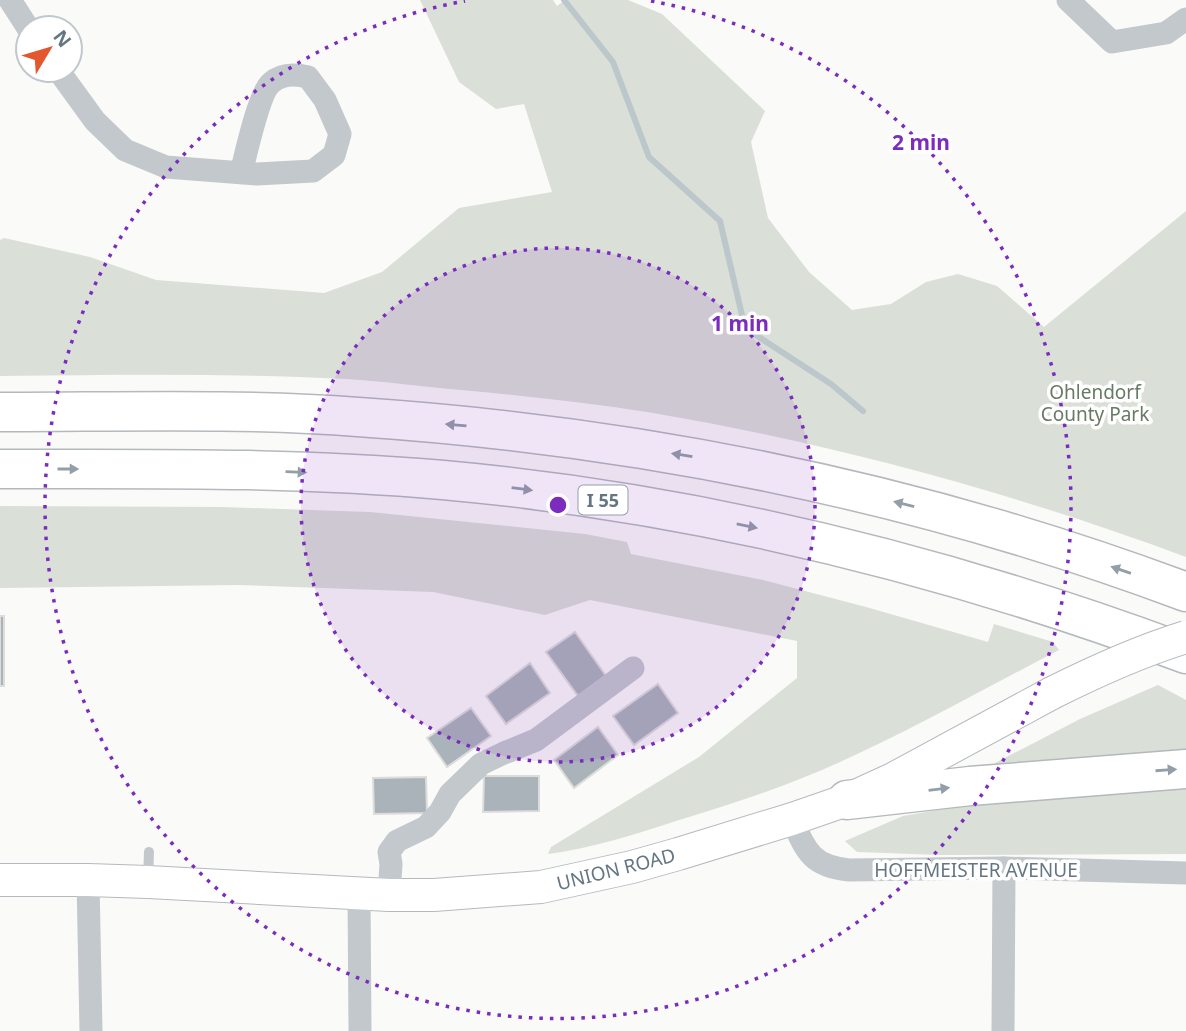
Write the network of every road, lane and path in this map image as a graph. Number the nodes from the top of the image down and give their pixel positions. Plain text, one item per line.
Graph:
1 (1068, 0) edge
2 (1186, 19) edge
3 (68, 84) edge
4 (241, 173) junction
5 (0, 412) edge
6 (0, 469) edge
7 (1186, 592) edge
8 (1186, 637) edge
9 (1186, 654) edge
10 (633, 668) dead end
11 (1186, 769) edge
12 (847, 800) junction
13 (792, 819) junction
14 (1004, 868) junction
15 (1186, 873) edge
16 (0, 880) edge
17 (88, 880) junction
18 (374, 895) junction
19 (92, 1031) edge
20 (360, 1031) edge
21 (1003, 1031) edge

1 - 2 street
3 - 4 street
4 - 4 street
7 -> 5 highway
6 -> 9 highway, I 55
8 - 12 main road, UNION ROAD, bridge
10 - 18 street
12 -> 11 highway
12 - 13 main road, UNION ROAD
13 - 14 street, HOFFMEISTER AVENUE
13 - 18 main road, UNION ROAD
14 - 15 street, HOFFMEISTER AVENUE
14 - 21 street
16 - 17 main road, UNION ROAD
17 - 18 main road, UNION ROAD
17 - 19 street
18 - 20 street

